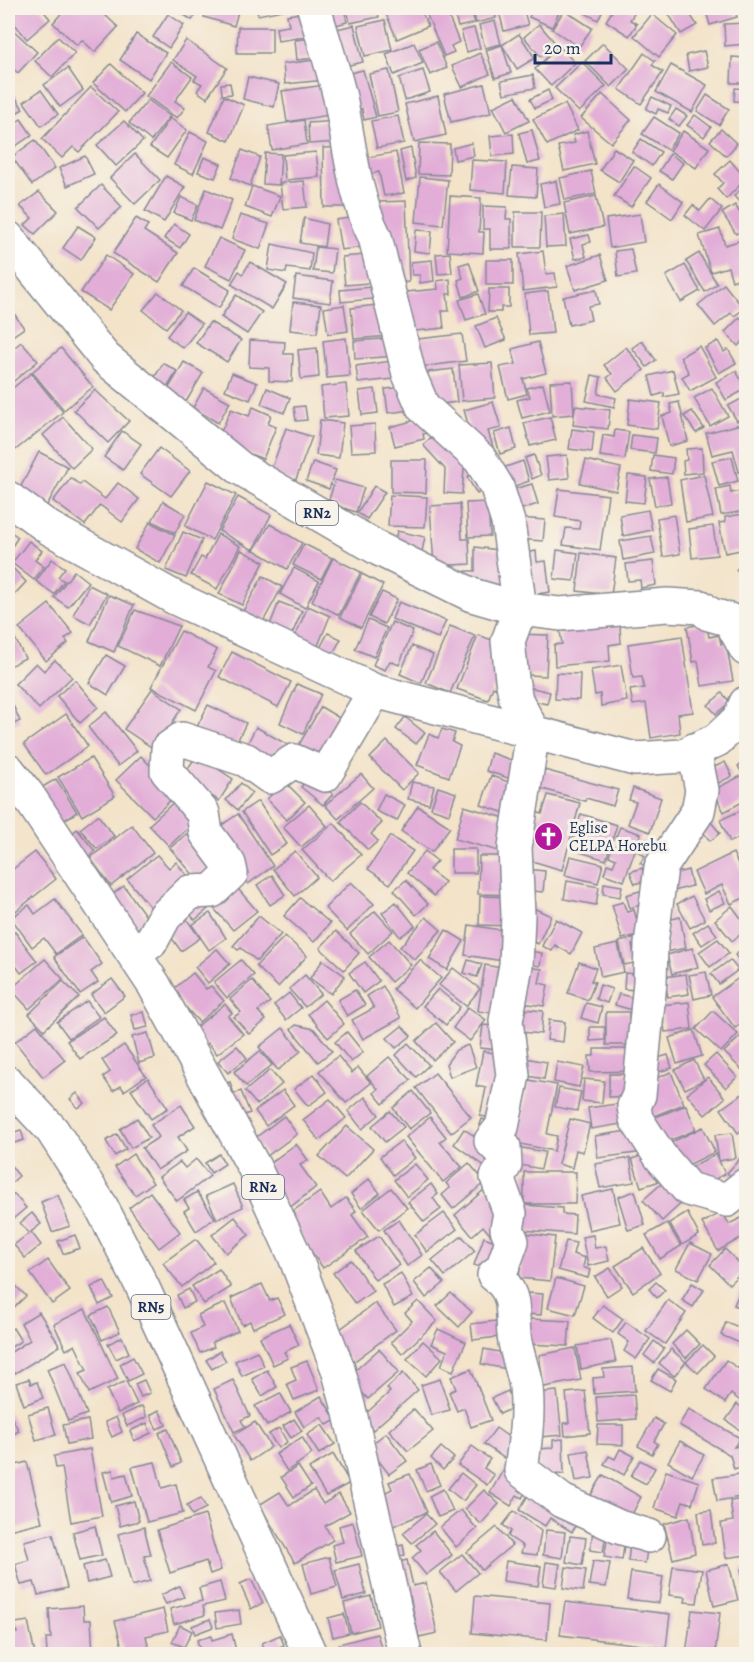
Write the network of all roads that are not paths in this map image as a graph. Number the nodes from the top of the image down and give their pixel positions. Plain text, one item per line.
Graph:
1 (314, 8) edge
2 (8, 238) edge
3 (8, 498) edge
4 (520, 609) junction
5 (747, 649) edge
6 (375, 692) junction
7 (747, 703) edge
8 (533, 732) junction
9 (694, 750) junction
10 (8, 770) edge
11 (132, 951) junction
12 (8, 1083) edge
13 (747, 1185) edge
14 (649, 1536) dead end
15 (310, 1654) edge
16 (405, 1654) edge

1 - 4 main road
2 - 4 main road, RN2
3 - 6 main road
4 - 5 main road, RN2
4 - 8 main road
6 - 8 main road
6 - 11 main road
7 - 9 main road
8 - 9 main road
8 - 14 main road
9 - 13 main road
10 - 11 main road, RN2
11 - 16 main road, RN2
12 - 15 main road, RN5

